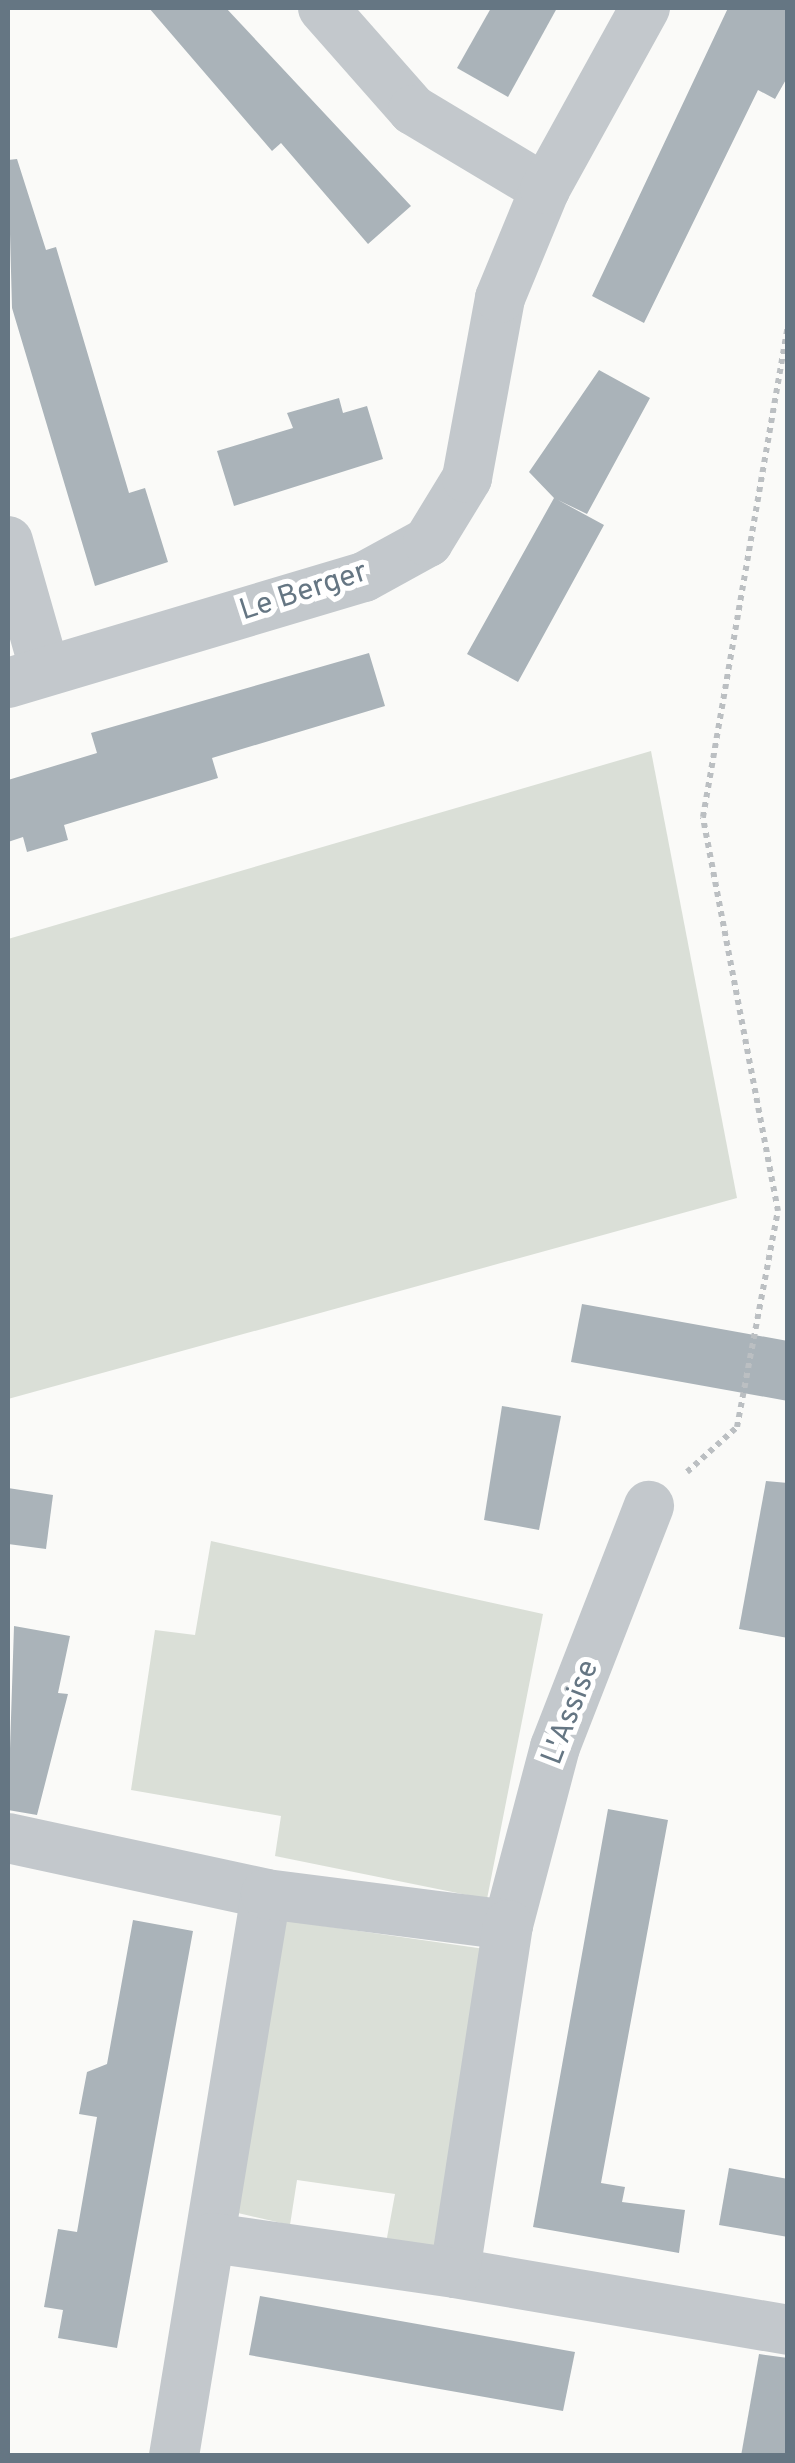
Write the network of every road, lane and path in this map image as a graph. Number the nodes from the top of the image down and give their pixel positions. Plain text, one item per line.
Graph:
1 (323, 8) edge
2 (645, 8) edge
3 (545, 189) junction
4 (788, 327) edge
5 (8, 541) edge
6 (26, 677) edge
7 (783, 1212) edge
8 (649, 1506) joint
9 (8, 1838) edge
10 (266, 1894) junction
11 (508, 1925) junction
12 (212, 2238) junction
13 (455, 2272) junction
14 (788, 2330) edge
15 (174, 2456) edge

1 - 3 street
2 - 3 street, Le Berger
3 - 6 street, Le Berger
4 - 7 path
5 - 6 street, Le Berger
7 - 8 path
8 - 11 street, L'Assise
9 - 10 street
10 - 11 street
10 - 12 street
11 - 13 street, L'Assise
12 - 13 street
12 - 15 street
13 - 14 street

